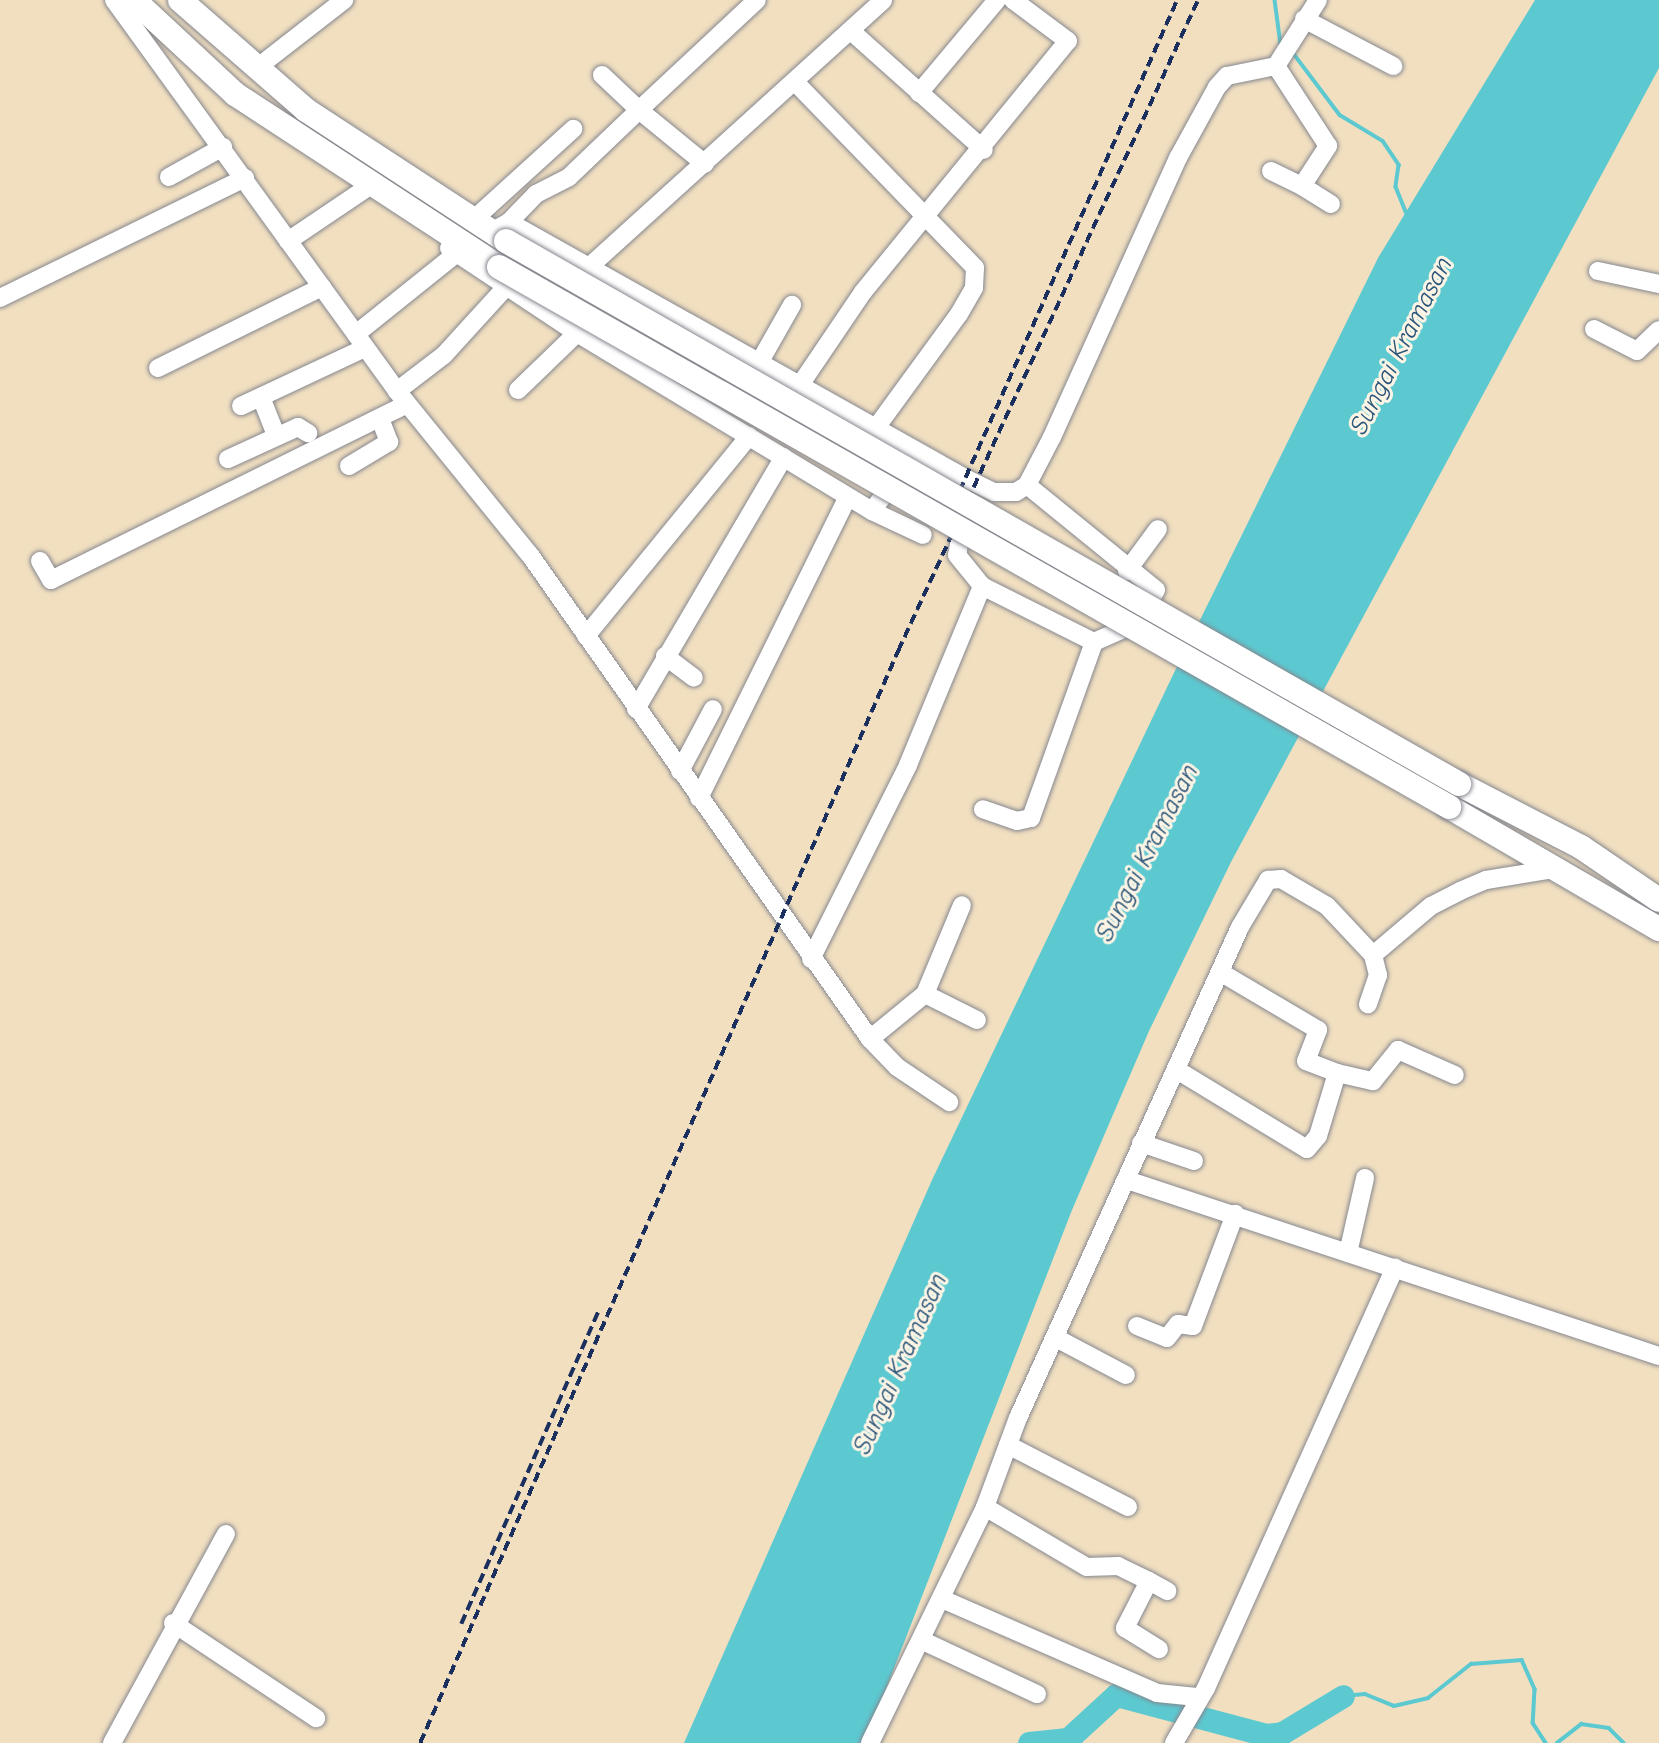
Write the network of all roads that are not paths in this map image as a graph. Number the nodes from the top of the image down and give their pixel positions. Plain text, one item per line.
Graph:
1 (114, 0) edge
2 (134, 0) edge
3 (156, 0) edge
4 (180, 0) edge
5 (206, 0) edge
6 (344, 0) edge
7 (757, 0) edge
8 (883, 0) edge
9 (997, 0) edge
10 (1013, 0) edge
11 (1318, 0) edge
12 (1304, 19) junction
13 (851, 31) junction
14 (1283, 54) junction
15 (1393, 66) dead end
16 (253, 69) junction
17 (602, 75) dead end
18 (797, 84) junction
19 (919, 93) junction
20 (639, 110) junction
21 (573, 129) dead end
22 (223, 148) junction
23 (984, 150) junction
24 (705, 164) junction
25 (1271, 171) dead end
26 (367, 176) junction
27 (169, 177) dead end
28 (245, 178) junction
29 (1302, 186) junction
30 (1331, 204) dead end
31 (928, 213) junction
32 (494, 229) junction
33 (288, 240) junction
34 (457, 253) junction
35 (589, 267) junction
36 (1598, 271) dead end
37 (502, 278) junction
38 (1659, 284) edge
39 (322, 287) junction
40 (0, 298) edge
41 (792, 305) dead end
42 (1594, 329) dead end
43 (1659, 330) edge
44 (577, 334) junction
45 (360, 341) junction
46 (759, 363) junction
47 (158, 368) dead end
48 (800, 385) junction
49 (518, 390) dead end
50 (261, 397) junction
51 (402, 397) junction
52 (241, 406) dead end
53 (380, 418) junction
54 (876, 428) junction
55 (308, 433) dead end
56 (276, 435) junction
57 (749, 436) junction
58 (918, 450) junction
59 (784, 457) junction
60 (228, 459) dead end
61 (349, 466) dead end
62 (975, 483) junction
63 (1027, 485) junction
64 (848, 497) junction
65 (872, 511) junction
66 (1157, 529) dead end
67 (923, 535) dead end
68 (40, 561) dead end
69 (1126, 571) junction
70 (982, 586) junction
71 (586, 636) junction
72 (1094, 642) junction
73 (665, 656) junction
74 (694, 678) dead end
75 (636, 709) junction
76 (713, 709) dead end
77 (680, 771) junction
78 (699, 798) junction
79 (983, 809) dead end
80 (1562, 868) junction
81 (1659, 900) edge
82 (962, 905) dead end
83 (1659, 929) edge
84 (1373, 955) junction
85 (811, 959) junction
86 (1220, 972) junction
87 (925, 994) junction
88 (1368, 1004) dead end
89 (977, 1020) dead end
90 (870, 1038) junction
91 (1177, 1070) junction
92 (1337, 1073) junction
93 (1455, 1075) dead end
94 (949, 1102) dead end
95 (1141, 1143) junction
96 (1194, 1161) dead end
97 (1365, 1178) dead end
98 (1127, 1180) junction
99 (1235, 1214) junction
100 (1348, 1253) junction
101 (1395, 1268) junction
102 (1137, 1326) dead end
103 (1056, 1338) junction
104 (1659, 1356) edge
105 (1126, 1375) dead end
106 (1008, 1446) junction
107 (985, 1507) junction
108 (1128, 1507) dead end
109 (226, 1534) dead end
110 (1149, 1581) junction
111 (1167, 1591) dead end
112 (942, 1599) junction
113 (173, 1623) junction
114 (921, 1640) junction
115 (1159, 1649) dead end
116 (1037, 1694) dead end
117 (1195, 1700) junction
118 (316, 1718) dead end
119 (111, 1743) edge
120 (870, 1743) edge
121 (1174, 1743) edge

1 - 22 street
2 - 26 highway
3 - 16 highway
4 - 16 highway
5 - 16 highway
6 - 16 street
7 - 20 street
8 - 13 street
9 - 19 street
10 - 23 street
11 - 12 street
12 - 14 street
12 - 15 street
13 - 18 street
13 - 19 street
14 - 29 street
14 - 63 street
16 - 26 highway
17 - 20 street
18 - 24 street
18 - 31 street
19 - 23 street
20 - 24 street
20 - 32 street
21 - 32 street
22 - 27 street
22 - 28 street
23 - 31 street
24 - 35 street
25 - 29 street
26 - 32 highway
26 - 33 street
26 - 34 street
26 - 37 highway
28 - 33 street
28 - 40 street
29 - 30 street
31 - 48 street
31 - 54 street
32 - 35 street
32 - 81 highway, bridge
33 - 39 street
34 - 37 street
34 - 45 street
35 - 46 street
36 - 38 street
37 - 44 street
37 - 51 street
37 - 80 highway, bridge
39 - 45 street
39 - 47 street
41 - 46 street
42 - 43 street
44 - 49 street
44 - 57 street
45 - 50 street
45 - 51 street
46 - 48 street
48 - 54 street
50 - 52 street
50 - 56 street
51 - 53 street
51 - 71 street
53 - 61 street
53 - 68 street
54 - 58 street
55 - 56 street
56 - 60 street
57 - 59 street
57 - 71 street
58 - 62 street
58 - 65 street
59 - 64 street
59 - 73 street
62 - 63 street
62 - 70 street
63 - 69 street
64 - 65 street
64 - 78 street
65 - 67 street
66 - 69 street
69 - 72 street
70 - 72 street
70 - 85 street
71 - 75 street
72 - 79 street
73 - 74 street
73 - 75 street
75 - 77 street
76 - 77 street
77 - 78 street
78 - 85 street
80 - 83 highway
80 - 84 street
82 - 87 street
84 - 86 street
84 - 88 street
85 - 90 street
86 - 91 street
86 - 92 street
87 - 89 street
87 - 90 street
90 - 94 street
91 - 92 street
91 - 95 street
92 - 93 street
95 - 96 street
95 - 98 street
97 - 100 street
98 - 99 street
98 - 103 street
99 - 100 street
99 - 102 street
100 - 101 street
101 - 104 street
101 - 117 street
103 - 105 street
103 - 106 street
106 - 107 street
106 - 108 street
107 - 110 street
107 - 112 street
109 - 113 street
110 - 111 street
110 - 115 street
112 - 114 street
112 - 117 street
113 - 118 street
113 - 119 street
114 - 116 street
114 - 120 street
117 - 121 street

